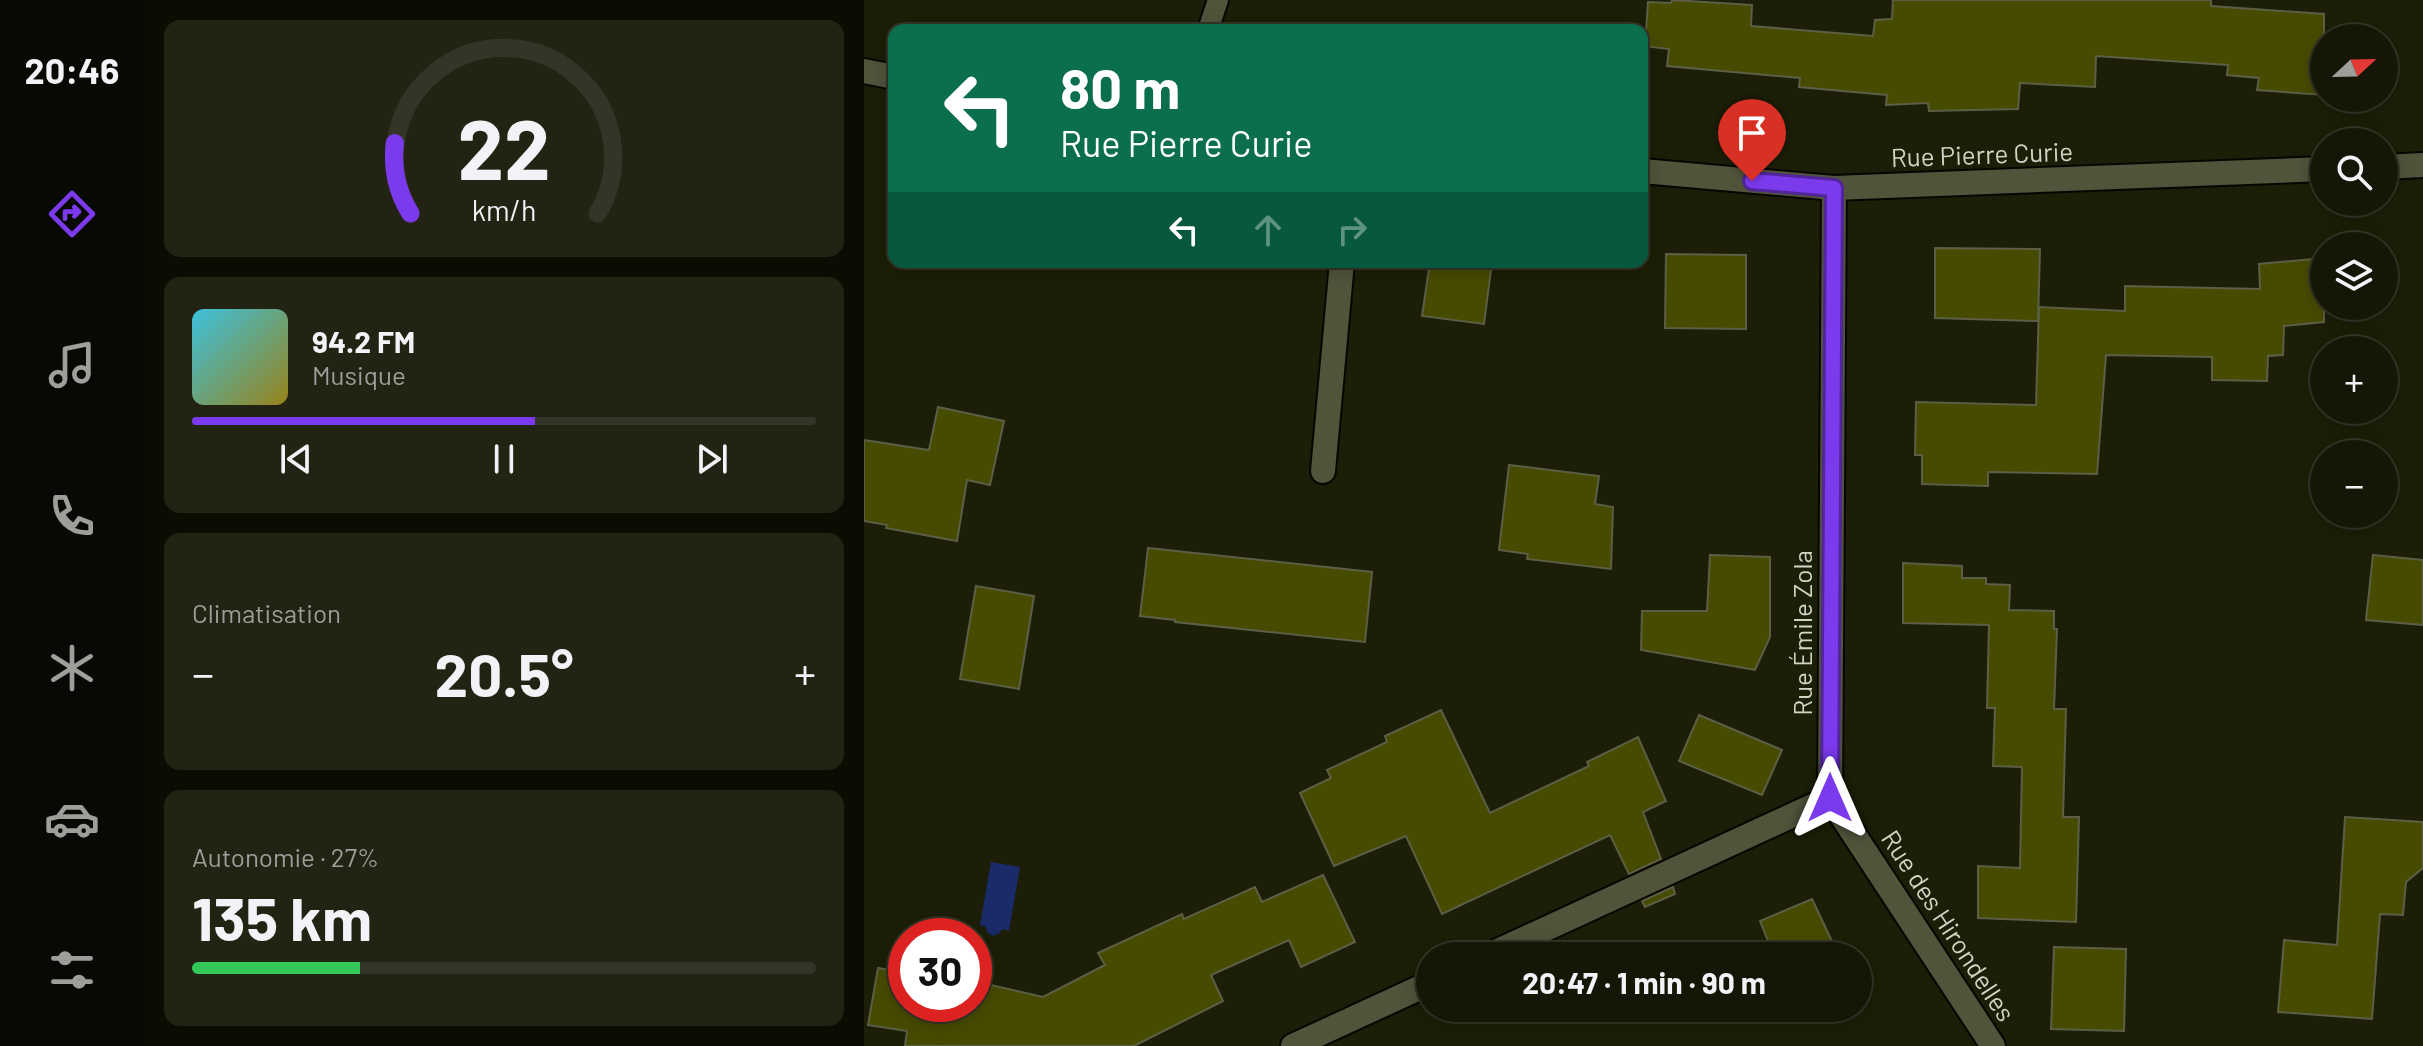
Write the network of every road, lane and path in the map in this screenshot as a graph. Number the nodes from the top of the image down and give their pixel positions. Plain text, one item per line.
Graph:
1 (1218, 0) edge
2 (1210, 24) edge
3 (864, 71) edge
4 (888, 76) edge
5 (2423, 165) edge
6 (2398, 166) edge
7 (2310, 170) edge
8 (1648, 172) edge
9 (1834, 188) junction
10 (1341, 268) edge
11 (1323, 471) dead end
12 (1830, 798) junction
13 (1517, 942) edge
14 (1416, 989) edge
15 (1293, 1046) edge
16 (1993, 1046) edge

1 - 2 lane
3 - 4 street
5 - 6 street
7 - 9 street, Rue Pierre Curie
8 - 9 street, Rue Pierre Curie
9 - 12 street, Rue Émile Zola
10 - 11 street
12 - 13 street
12 - 16 street, Rue des Hirondelles
14 - 15 street

